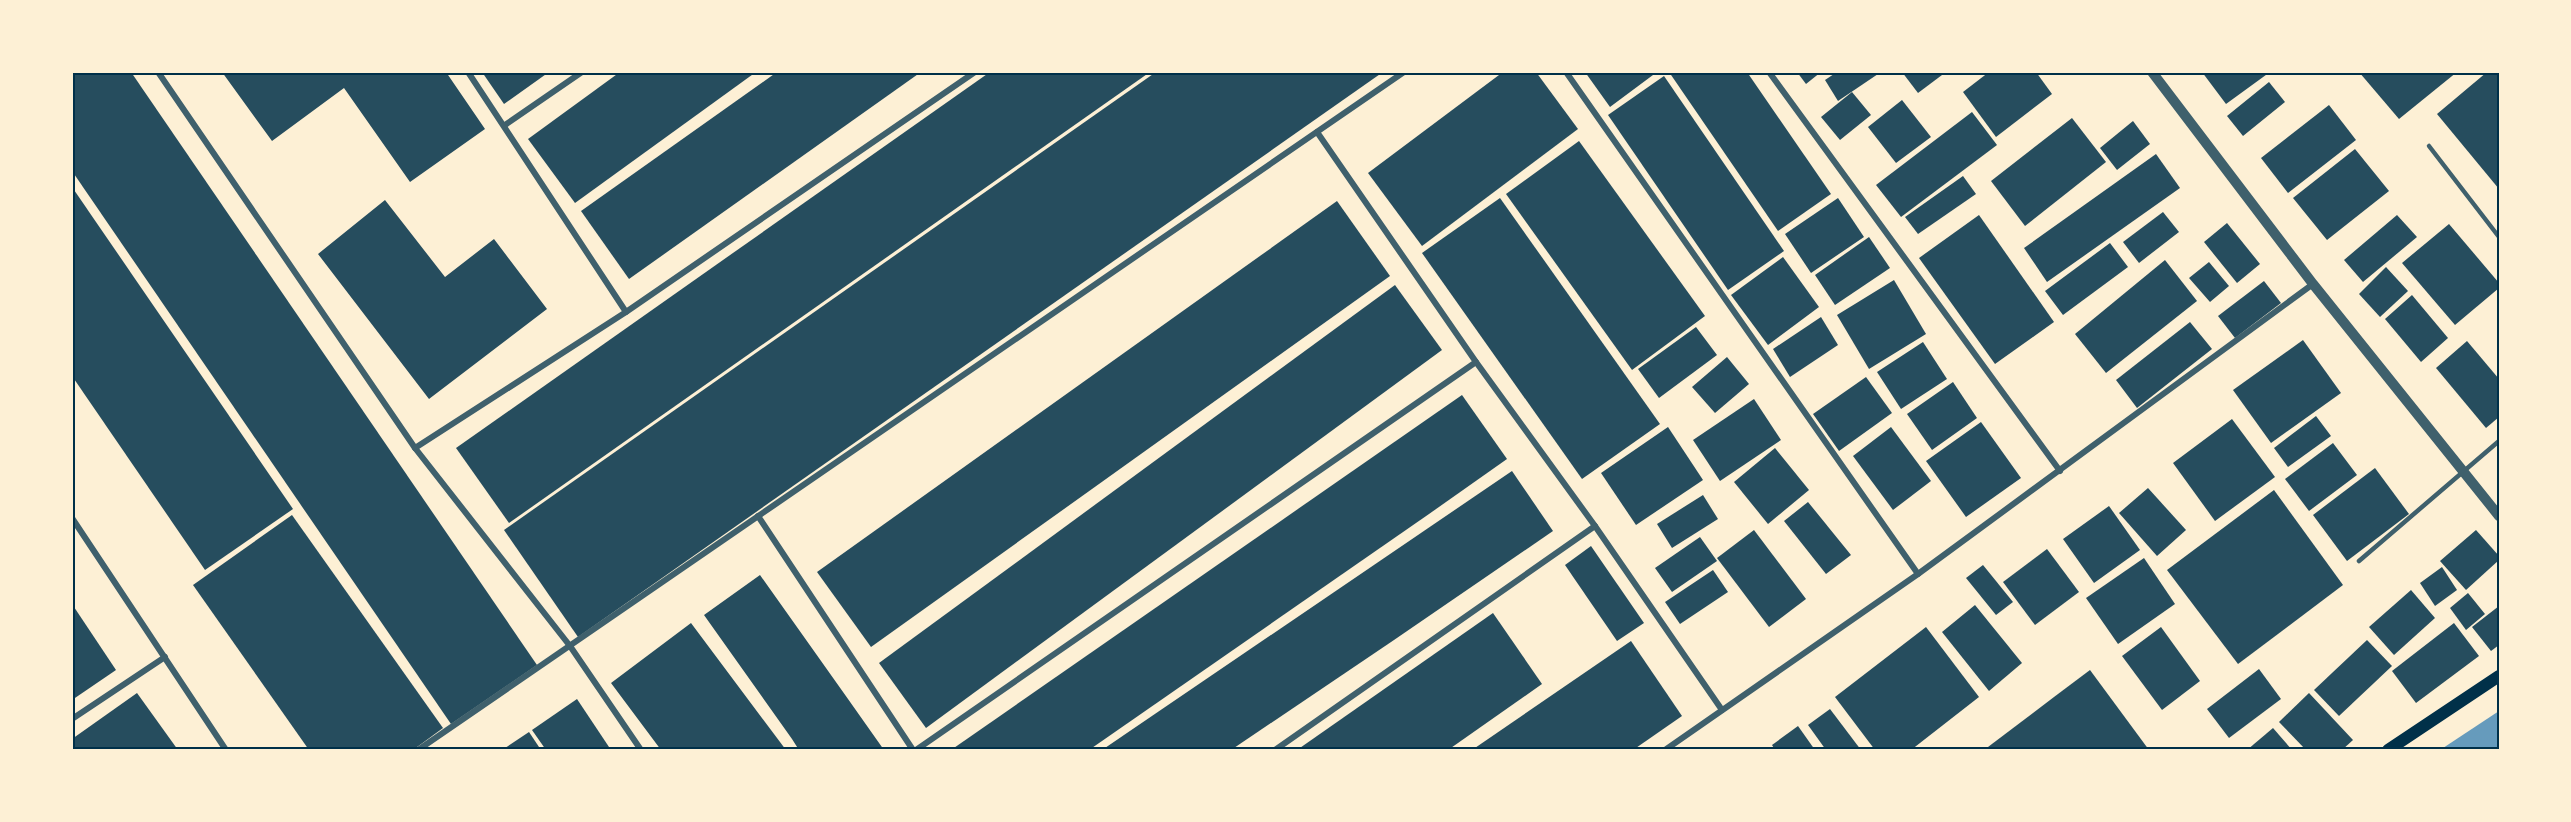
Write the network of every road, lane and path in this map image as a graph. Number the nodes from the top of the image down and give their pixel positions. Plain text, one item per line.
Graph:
1 (169, 72) edge
2 (468, 72) edge
3 (582, 72) edge
4 (975, 72) edge
5 (1404, 72) edge
6 (1566, 72) edge
7 (1770, 72) edge
8 (2152, 72) edge
9 (159, 75) edge
10 (505, 125) junction
11 (1317, 132) junction
12 (2429, 146) dead end
13 (2499, 237) edge
14 (2313, 284) junction
15 (626, 312) junction
16 (1476, 362) junction
17 (2499, 441) edge
18 (415, 448) junction
19 (2060, 471) junction
20 (2463, 471) junction
21 (758, 516) junction
22 (2499, 516) edge
23 (72, 518) edge
24 (1595, 526) junction
25 (2360, 561) dead end
26 (1918, 574) junction
27 (570, 646) junction
28 (165, 657) junction
29 (2499, 676) edge
30 (1722, 711) junction
31 (72, 719) edge
32 (226, 750) edge
33 (418, 750) edge
34 (640, 750) edge
35 (915, 750) edge
36 (1275, 750) edge
37 (1665, 750) edge
38 (2388, 750) edge

1 - 9 street
2 - 10 street
3 - 10 street
4 - 15 street
5 - 11 street
6 - 26 street
7 - 19 street
8 - 14 street
9 - 18 street
10 - 15 street
11 - 16 street
11 - 21 street
12 - 13 lane
14 - 19 street
14 - 20 street
15 - 18 street
16 - 24 street
16 - 35 street
17 - 20 lane
18 - 27 street
19 - 26 street
20 - 22 street
20 - 25 lane
21 - 27 street
21 - 35 street
23 - 28 street
24 - 30 street
24 - 36 street
26 - 30 street
27 - 33 street
27 - 34 street
28 - 31 street
28 - 32 street
29 - 38 main road
30 - 37 street

